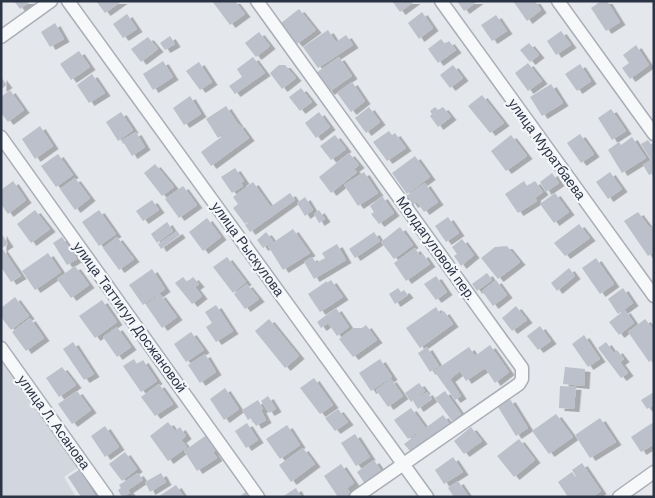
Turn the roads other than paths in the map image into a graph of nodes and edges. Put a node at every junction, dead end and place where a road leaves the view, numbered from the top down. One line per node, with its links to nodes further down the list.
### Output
1 (51, 1): 6 (street)
2 (68, 1): 11 (street, улица Рыскулова)
3 (257, 1): 11 (street, Молдагуловой пер.)
4 (441, 1): 9 (street, улица Муратбаева)
5 (558, 1): 7 (street)
6 (1, 37)
7 (654, 134)
8 (1, 137): 14 (street, улица Таттигул Досжановой)
9 (654, 296)
10 (1, 348): 13 (street, улица Л. Асанова)
11 (403, 463): 15 (street); 16 (street, улица Рыскулова)
12 (654, 472): 17 (street)
13 (108, 497)
14 (258, 497)
15 (356, 497)
16 (427, 497)
17 (619, 497)

